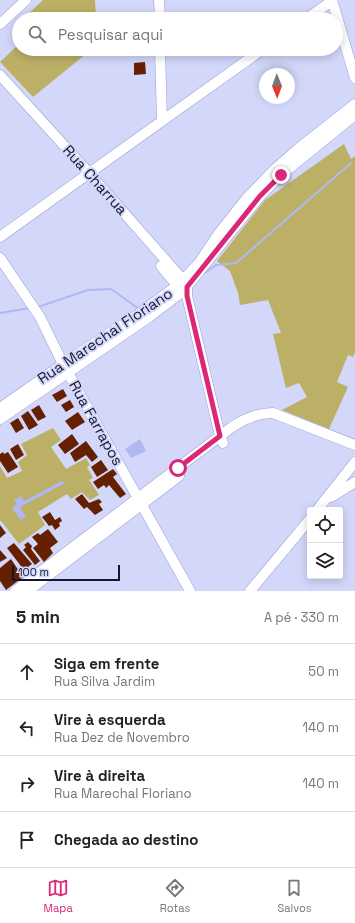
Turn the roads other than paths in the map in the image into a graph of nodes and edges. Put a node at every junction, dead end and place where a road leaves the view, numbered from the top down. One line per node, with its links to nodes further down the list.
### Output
1 (26, 0): 4 (street)
2 (159, 0): 5 (street)
3 (332, 0): 6 (street); 7 (street)
4 (13, 12)
5 (160, 12)
6 (316, 12)
7 (336, 12)
8 (12, 13): 9 (street)
9 (0, 24)
10 (343, 37): 13 (street)
11 (160, 56): 17 (street)
12 (253, 56): 17 (street)
13 (355, 78)
14 (1, 81): 19 (street, Rua Charrua)
15 (355, 104): 18 (street, Rua Marechal Floriano)
16 (355, 115): 18 (street, Rua Marechal Floriano)
17 (162, 121): 19 (street)
18 (278, 172): 22 (street, Rua Marechal Floriano)
19 (86, 175): 20 (street); 22 (street, Rua Charrua)
20 (0, 237)
21 (0, 258): 23 (street, Rua Farrapos)
22 (183, 288): 23 (street, Rua Marechal Floriano); 27 (street)
23 (65, 368): 24 (street, Rua Marechal Floriano); 32 (street, Rua Farrapos)
24 (24, 397): 25 (street, Rua Marechal Floriano); 26 (street, Rua Marechal Floriano)
25 (0, 408)
26 (0, 419)
27 (221, 440): 28 (street); 32 (street)
28 (355, 446)
29 (355, 462): 31 (street)
30 (355, 482): 31 (street)
31 (326, 500): 33 (street)
32 (140, 502): 35 (street); 38 (street, Rua Farrapos)
33 (320, 507)
34 (307, 523): 39 (street)
35 (46, 573): 36 (street); 37 (street)
36 (15, 591)
37 (28, 591)
38 (190, 591)
39 (250, 591)

